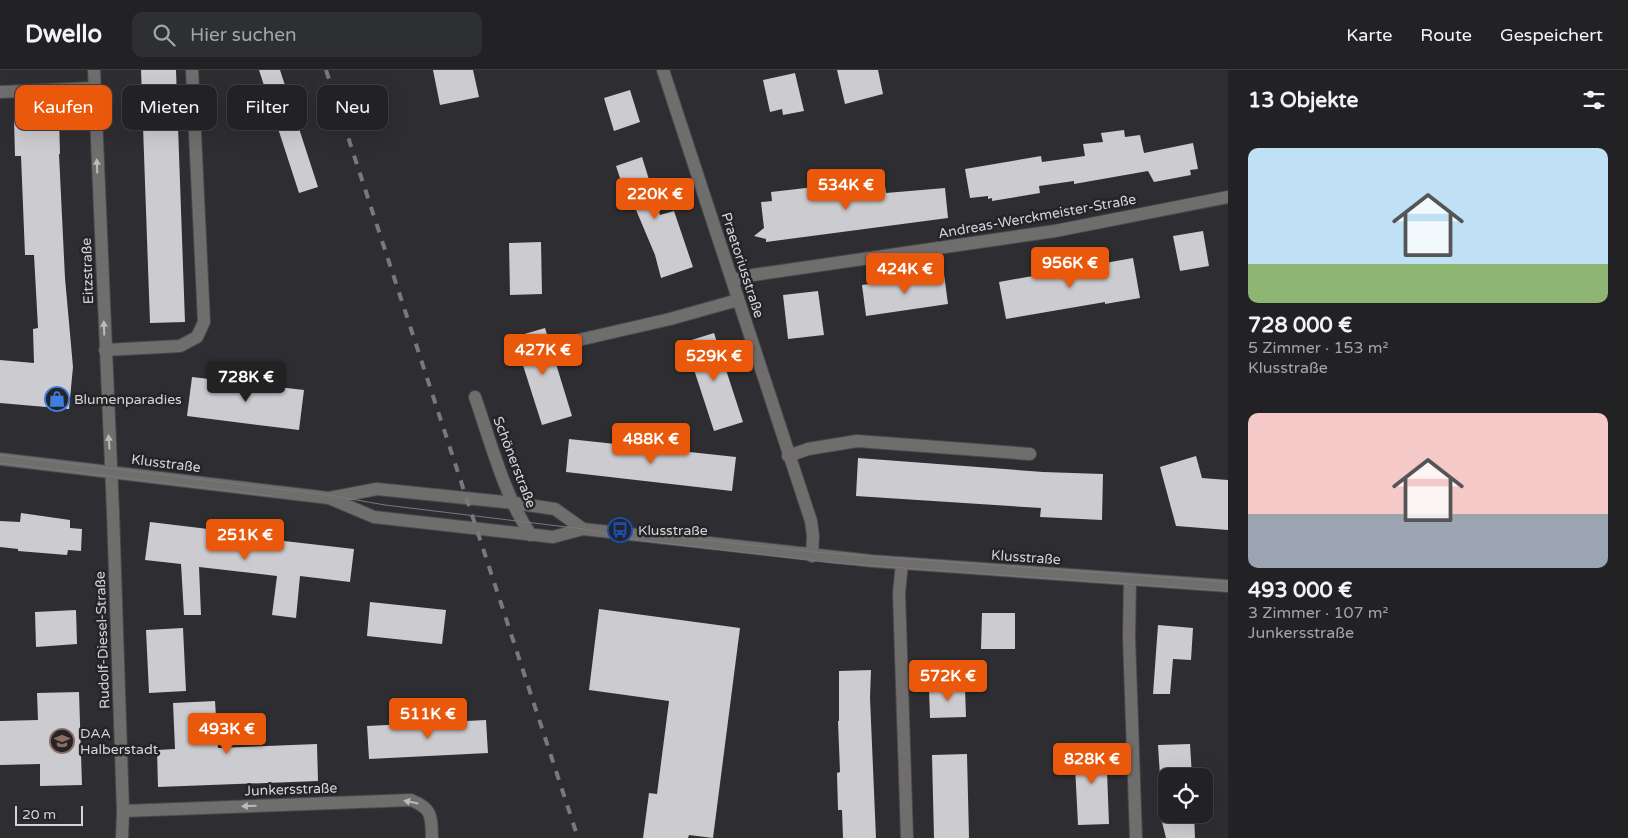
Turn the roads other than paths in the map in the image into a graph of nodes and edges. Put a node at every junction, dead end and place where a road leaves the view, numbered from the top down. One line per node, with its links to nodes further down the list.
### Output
1 (94, 70): 4 (street, Eitzstraße)
2 (192, 70): 12 (street)
3 (663, 70): 9 (street, Praetoriusstraße)
4 (94, 85)
5 (15, 91): 6 (street)
6 (0, 92)
7 (96, 130): 12 (street, Eitzstraße, one-way to 7)
8 (1228, 196): 9 (street, Andreas-Werckmeister-Straße)
9 (732, 280): 10 (street, Praetoriusstraße)
10 (738, 300): 11 (street); 15 (street, Praetoriusstraße)
11 (570, 342)
12 (105, 350): 17 (street, Eitzstraße, one-way to 12)
13 (475, 397): 19 (street, Schönerstraße)
14 (1030, 454): 15 (street)
15 (788, 456): 22 (street, Praetoriusstraße)
16 (0, 459): 17 (street, Klusstraße)
17 (111, 472): 18 (street, Klusstraße); 26 (street, Rudolf-Diesel-Straße)
18 (329, 498): 19 (street, Klusstraße); 21 (street, Klusstraße)
19 (514, 503): 20 (street, Klusstraße); 21 (street, Schönerstraße)
20 (583, 529): 21 (street, Klusstraße); 22 (street, Klusstraße)
21 (531, 535)
22 (812, 556): 23 (street, Klusstraße)
23 (902, 564): 24 (street, Klusstraße); 29 (street)
24 (1130, 579): 25 (street, Klusstraße); 30 (street)
25 (1228, 586)
26 (123, 811): 27 (street, Rudolf-Diesel-Straße); 28 (street, Junkersstraße, one-way to 26)
27 (122, 838)
28 (432, 838)
29 (907, 838)
30 (1136, 838)

